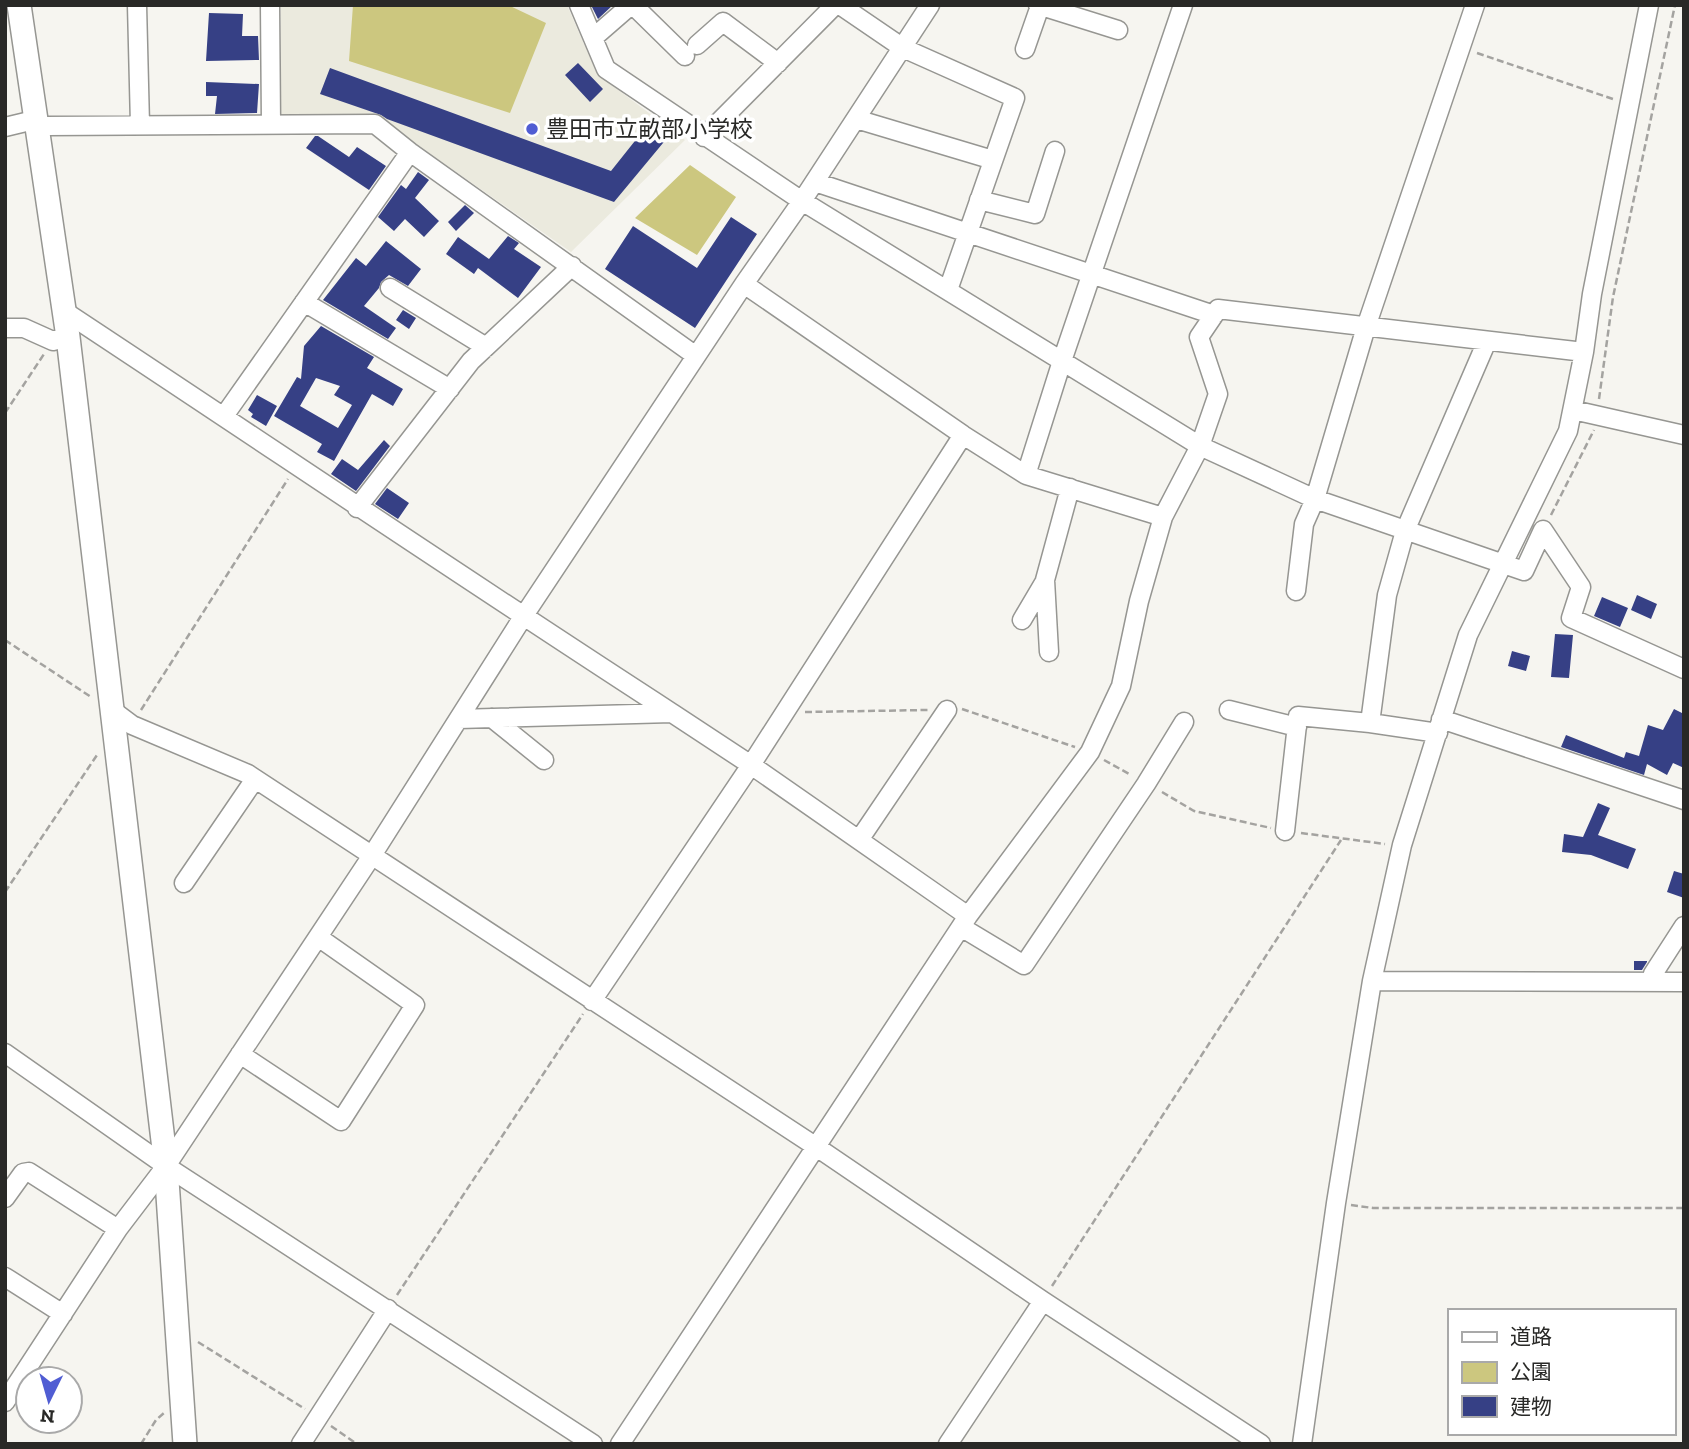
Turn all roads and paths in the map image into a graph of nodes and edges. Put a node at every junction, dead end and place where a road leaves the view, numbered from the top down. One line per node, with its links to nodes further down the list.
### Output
1 (136, 5): 23 (street)
2 (270, 5): 22 (street)
3 (579, 5): 14 (street)
4 (632, 5): 14 (street); 18 (street)
5 (837, 5): 16 (street); 18 (street)
6 (930, 5): 16 (street)
7 (1183, 5): 34 (street)
8 (1475, 5): 15 (street)
9 (1649, 5): 19 (street)
10 (1675, 5): 53 (path)
11 (1045, 6): 13 (street); 17 (street)
12 (15, 16): 21 (street)
13 (1118, 30)
14 (593, 38): 25 (street)
15 (1461, 47): 19 (path); 41 (street)
16 (902, 48): 20 (street); 28 (street)
17 (1025, 49)
18 (778, 63): 25 (street)
19 (1630, 104): 46 (street)
20 (856, 119): 28 (street); 29 (street)
21 (36, 123): 23 (street); 24 (street); 39 (street)
22 (271, 124): 23 (street); 27 (street)
23 (140, 125)
24 (5, 127)
25 (705, 137): 31 (street)
26 (1055, 151): 30 (street)
27 (410, 152): 33 (street); 38 (street)
28 (993, 160): 30 (street)
29 (815, 182): 31 (street); 32 (street)
30 (979, 200): 32 (street)
31 (802, 201): 35 (street); 37 (street)
32 (967, 234): 34 (street); 37 (street)
33 (572, 266): 45 (street); 47 (street)
34 (1092, 273): 40 (street); 48 (street)
35 (744, 284): 47 (street); 54 (street)
36 (390, 288): 45 (street)
37 (948, 290): 48 (street)
38 (304, 302): 49 (street); 52 (street)
39 (64, 312): 43 (street); 52 (street)
40 (1213, 315): 41 (street); 56 (street)
41 (1366, 327): 44 (street); 60 (street)
42 (5, 328): 43 (street)
43 (60, 339): 51 (path); 73 (street)
44 (1487, 341): 46 (street); 64 (street)
45 (486, 347): 49 (street)
46 (1584, 352): 50 (street)
47 (696, 356): 68 (street)
48 (1062, 361): 56 (street); 58 (street)
49 (450, 389): 61 (street)
50 (1573, 411): 53 (street); 65 (street)
51 (5, 413)
52 (224, 416): 57 (street)
53 (1597, 416): 55 (street); 63 (path)
54 (963, 435): 58 (street); 87 (street)
55 (1684, 435)
56 (1200, 446): 60 (street); 62 (street)
57 (296, 467): 61 (street); 81 (path)
58 (1026, 475): 59 (street)
59 (1070, 488): 62 (street); 66 (street)
60 (1315, 499): 64 (street); 67 (street)
61 (358, 508): 68 (street)
62 (1163, 517): 85 (street)
63 (1543, 530): 65 (street); 72 (street)
64 (1405, 531): 65 (street); 80 (street)
65 (1502, 565): 82 (street)
66 (1045, 580): 69 (street); 71 (street)
67 (1296, 591)
68 (523, 617): 76 (street); 78 (street)
69 (1021, 620)
70 (5, 640): 73 (path)
71 (1049, 652)
72 (1684, 669)
73 (111, 710): 81 (street); 84 (street)
74 (947, 710): 93 (street)
75 (1229, 710): 83 (street)
76 (672, 713): 77 (street); 87 (street)
77 (492, 718): 78 (street); 86 (street)
78 (459, 719): 95 (street)
79 (1184, 722): 89 (street)
80 (1370, 723): 82 (street); 83 (street)
81 (132, 724): 88 (street)
82 (1439, 726): 90 (street); 94 (street)
83 (1297, 727): 91 (street)
84 (116, 742): 97 (path); 108 (street)
85 (1090, 752): 89 (path); 98 (street)
86 (544, 760)
87 (751, 765): 93 (street); 104 (street)
88 (254, 779): 95 (street); 96 (street)
89 (1146, 784): 91 (path); 98 (street)
90 (1684, 800)
91 (1285, 831): 92 (path)
92 (1341, 839): 94 (path); 114 (path)
93 (859, 840): 98 (street)
94 (1402, 845): 101 (street)
95 (371, 857): 100 (street); 104 (street)
96 (184, 883)
97 (5, 892)
98 (965, 922): 107 (street)
99 (1684, 926): 102 (street)
100 (318, 937): 106 (street); 106 (street)
101 (1373, 981): 102 (street); 110 (street)
102 (1652, 982): 103 (street)
103 (1684, 982)
104 (592, 1000): 107 (street); 115 (path)
105 (5, 1054): 108 (street)
106 (240, 1054): 108 (street)
107 (815, 1146): 114 (street); 126 (street)
108 (166, 1166): 112 (street); 115 (street); 117 (street)
109 (5, 1198): 112 (street)
110 (1336, 1203): 111 (path); 129 (street)
111 (1684, 1208)
112 (118, 1229): 116 (street)
113 (5, 1277): 116 (street)
114 (1043, 1301): 127 (street); 128 (street)
115 (388, 1309): 120 (street); 125 (street)
116 (63, 1314): 118 (street)
117 (177, 1337): 119 (street); 120 (path)
118 (5, 1402)
119 (181, 1405): 121 (path); 122 (street)
120 (318, 1418): 123 (street); 124 (path)
121 (141, 1444)
122 (185, 1444)
123 (301, 1444)
124 (357, 1444)
125 (593, 1444)
126 (620, 1444)
127 (948, 1444)
128 (1261, 1444)
129 (1303, 1444)

